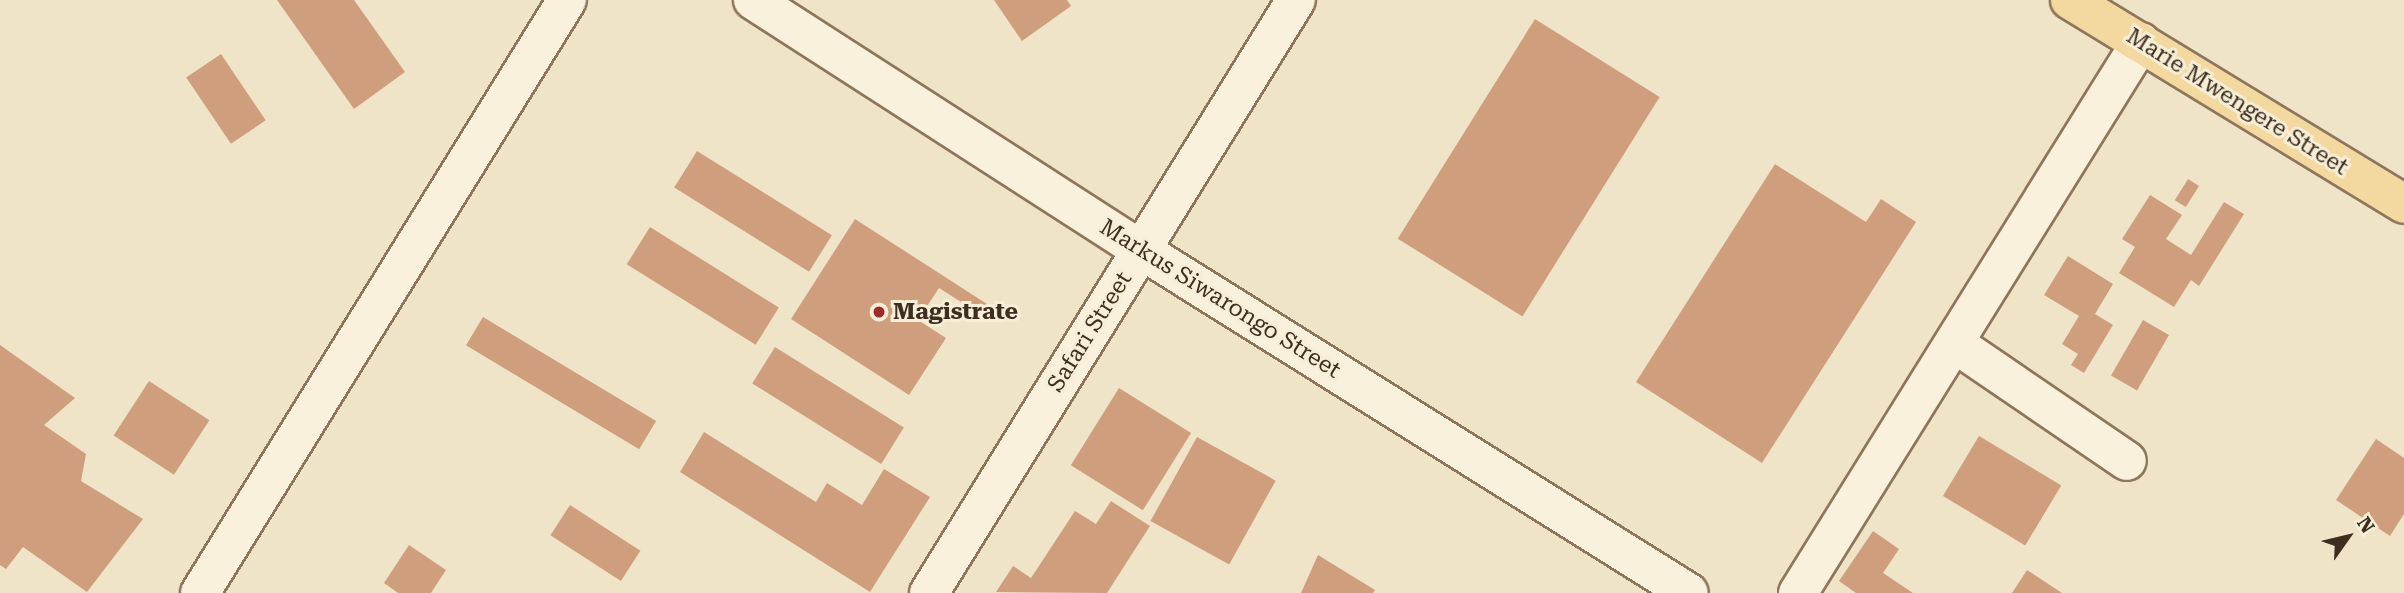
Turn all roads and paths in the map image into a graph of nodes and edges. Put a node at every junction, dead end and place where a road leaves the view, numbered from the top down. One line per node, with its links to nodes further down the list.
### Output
1 (567, 0): 10 (street)
2 (753, 0): 7 (street, Markus Siwarongo Street)
3 (1296, 0): 7 (street, Safari Street)
4 (2070, 0): 5 (main road, Marie Mwengere Street)
5 (2141, 42): 6 (main road, Marie Mwengere Street); 8 (street)
6 (2404, 204)
7 (1141, 250): 11 (street, Safari Street); 12 (street, Markus Siwarongo Street)
8 (1954, 343): 9 (street); 13 (street)
9 (2127, 461)
10 (200, 593)
11 (929, 593)
12 (1689, 593)
13 (1798, 593)

